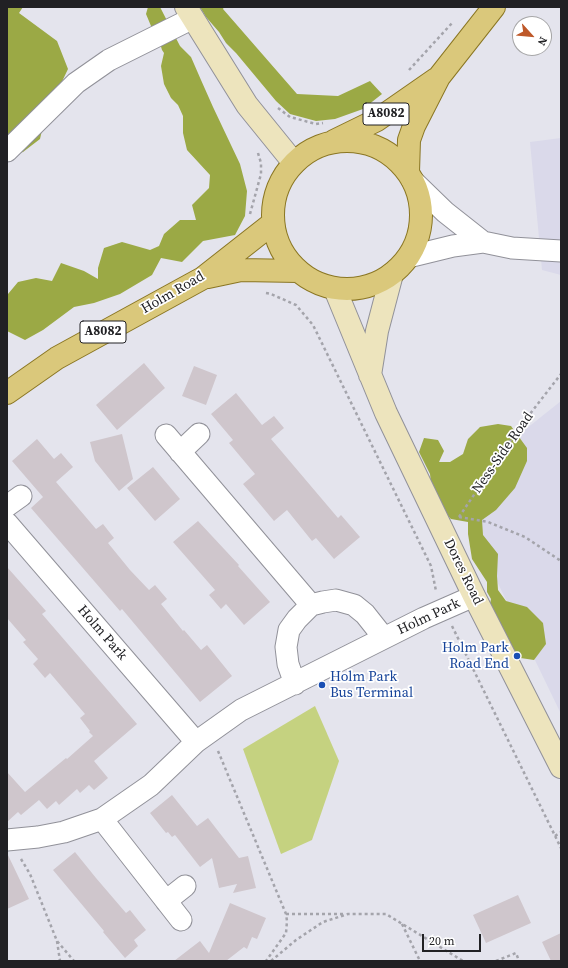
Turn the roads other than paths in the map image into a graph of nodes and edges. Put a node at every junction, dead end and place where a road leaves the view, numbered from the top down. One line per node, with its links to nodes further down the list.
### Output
1 (494, 7): 3 (main road, A8082)
2 (190, 12): 5 (street); 6 (main road)
3 (439, 77): 4 (main road, A8082); 7 (main road, A8082)
4 (329, 133): 6 (main road, A8082); 7 (main road, A8082)
5 (7, 151)
6 (294, 163): 8 (main road, A8082)
7 (410, 176): 9 (street); 11 (main road, A8082)
8 (273, 223): 12 (main road, A8082); 14 (main road, Holm Road / A8082)
9 (483, 242): 10 (street); 11 (street)
10 (561, 251)
11 (408, 257): 13 (main road, A8082)
12 (298, 272): 14 (main road); 15 (main road, A8082)
13 (392, 274): 15 (main road, A8082); 16 (main road)
14 (203, 278): 17 (main road, Holm Road / A8082)
15 (335, 289): 16 (main road, Dores Road)
16 (370, 374): 22 (main road, Dores Road)
17 (7, 393)
18 (200, 434): 20 (street)
19 (166, 435): 20 (street)
20 (180, 452): 23 (street)
21 (7, 523): 26 (street, Holm Park)
22 (474, 596): 24 (street, Holm Park); 27 (main road, Dores Road)
23 (311, 605): 24 (street, Holm Park); 25 (street)
24 (384, 638): 25 (street, Holm Park)
25 (295, 684): 26 (street, Holm Park)
26 (196, 742): 28 (street, Holm Park)
27 (561, 767)
28 (102, 819): 29 (street, Holm Park); 31 (street)
29 (8, 840)
30 (185, 886): 31 (street)
31 (166, 901): 32 (street)
32 (181, 920)

